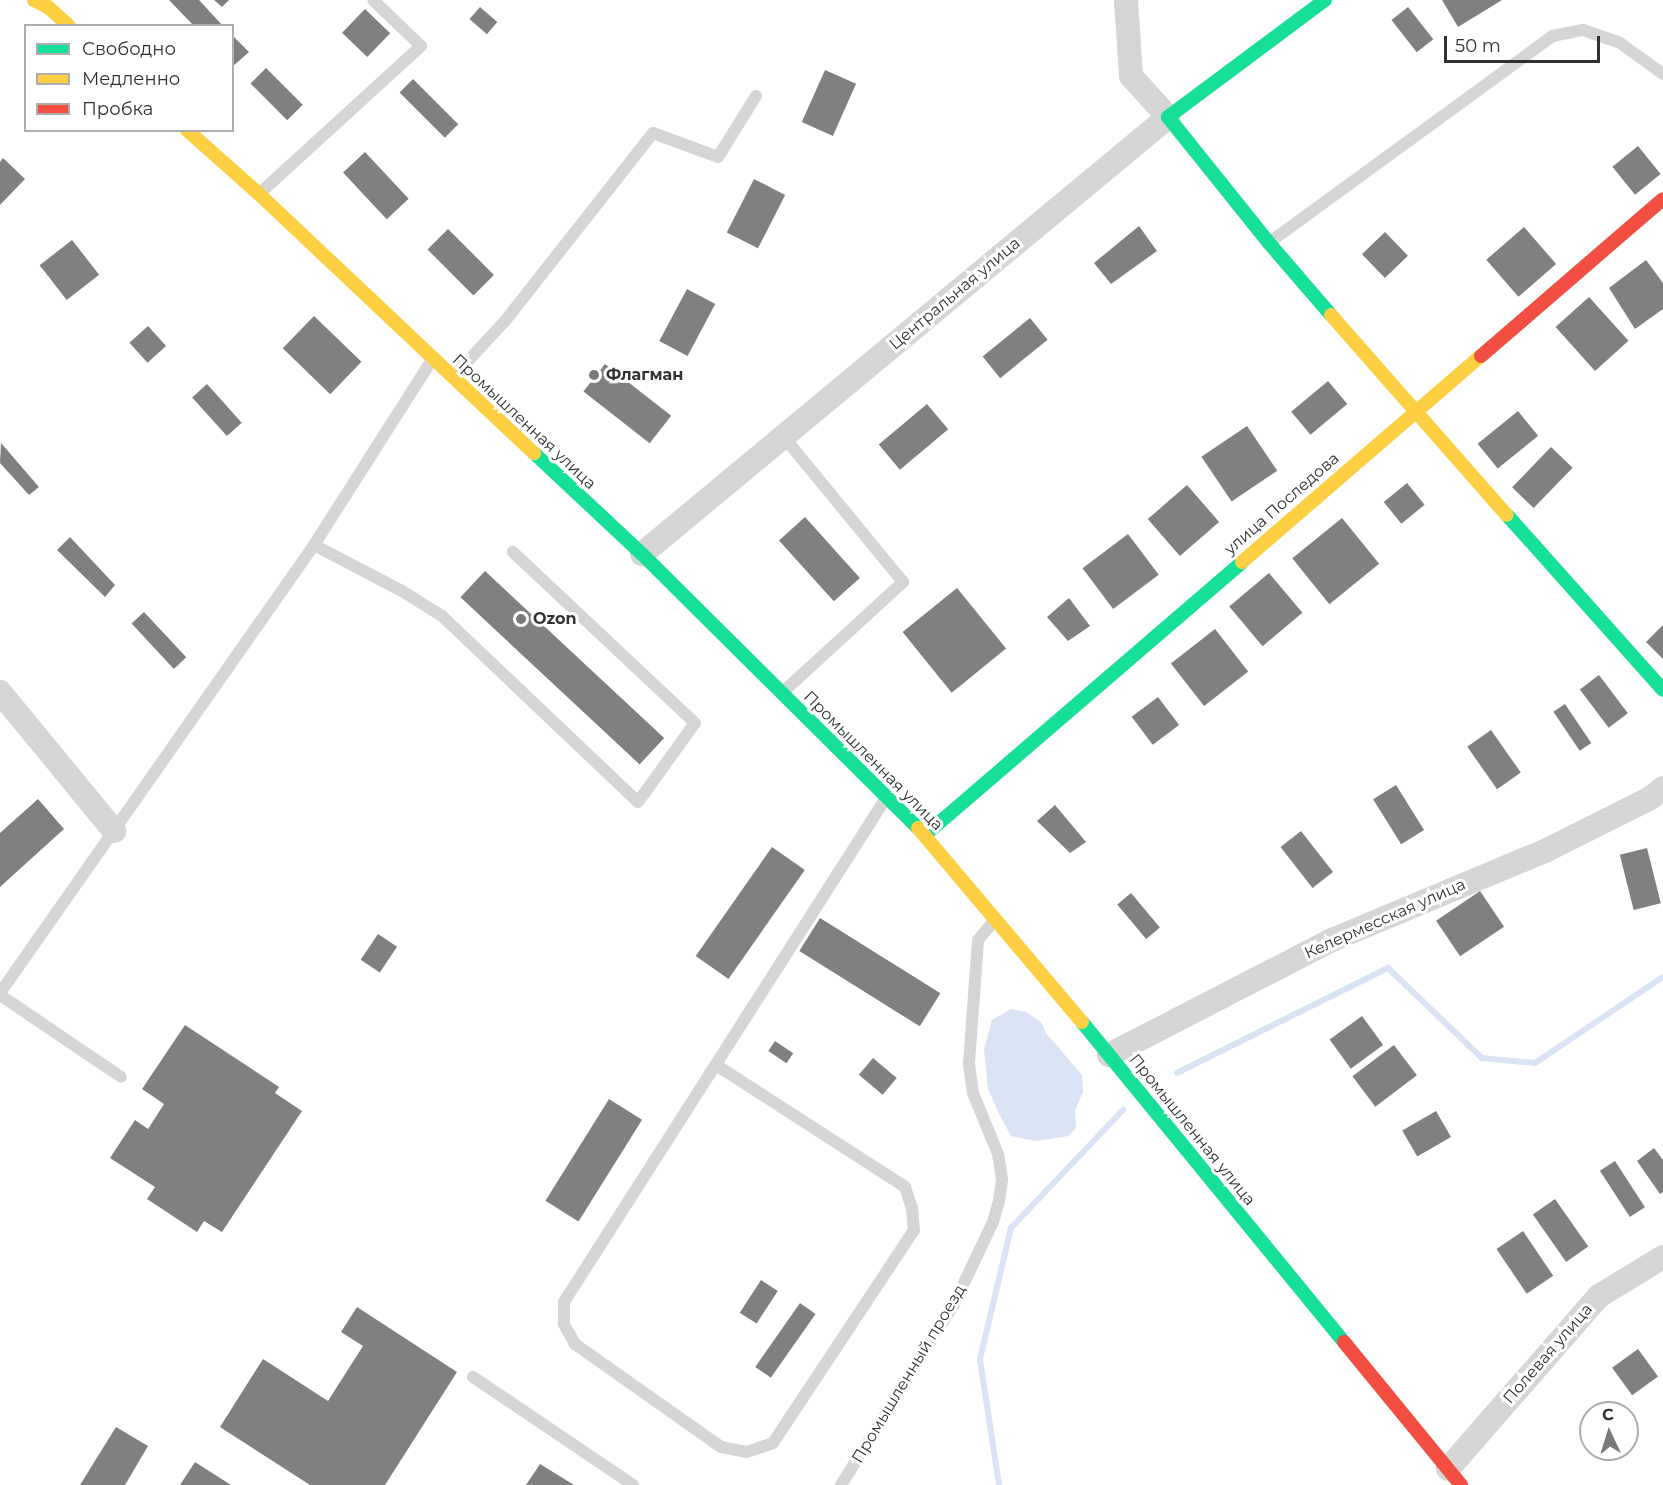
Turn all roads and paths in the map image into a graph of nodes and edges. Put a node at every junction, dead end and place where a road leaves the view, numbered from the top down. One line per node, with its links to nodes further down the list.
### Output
1 (34, 0): 5 (street)
2 (374, 0): 10 (lane)
3 (1126, 0): 8 (street)
4 (1325, 0): 8 (street)
5 (67, 24)
6 (1663, 74): 12 (lane)
7 (756, 96): 14 (lane)
8 (1168, 117): 12 (street); 16 (street, Центральная улица)
9 (189, 132): 10 (street, Промышленная улица)
10 (258, 194): 13 (street, Промышленная улица)
11 (1663, 199): 15 (street, улица Последова)
12 (1269, 243): 15 (street)
13 (432, 360): 14 (street, Промышленная улица); 17 (lane)
14 (452, 378): 19 (street, Промышленная улица)
15 (1414, 411): 20 (street); 26 (street, улица Последова)
16 (783, 436): 19 (street, Центральная улица); 22 (lane)
17 (314, 545): 18 (lane); 25 (lane)
18 (513, 552)
19 (642, 554): 22 (street, Промышленная улица)
20 (1663, 690)
21 (0, 692): 25 (street)
22 (782, 693): 24 (street, Промышленная улица)
23 (1663, 788): 29 (street, Келермесская улица)
24 (886, 797): 26 (street, Промышленная улица); 30 (lane)
25 (114, 831): 28 (lane)
26 (925, 835): 27 (street, Промышленная улица)
27 (996, 920): 29 (street, Промышленная улица); 36 (lane, Промышленный проезд)
28 (0, 994): 31 (lane)
29 (1109, 1055): 34 (street, Промышленная улица)
30 (716, 1065): 30 (lane)
31 (121, 1077)
32 (1663, 1257): 34 (street, Полевая улица)
33 (473, 1377): 35 (lane)
34 (1455, 1477)
35 (633, 1485)
36 (841, 1485)

